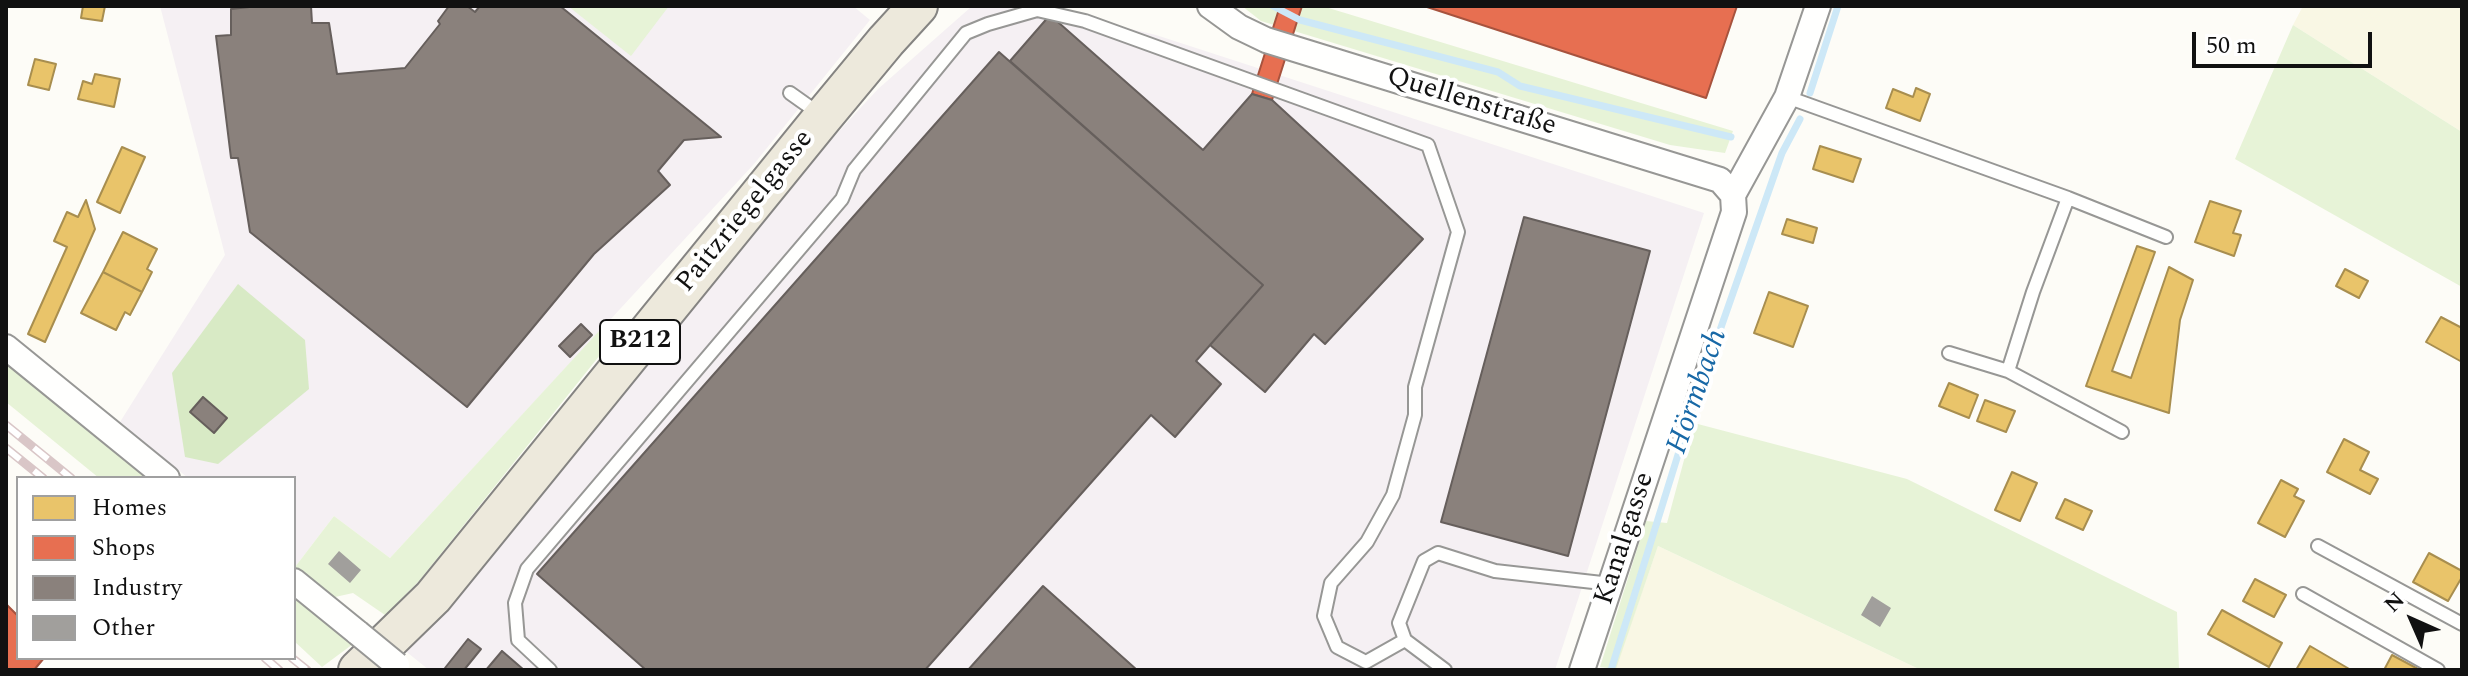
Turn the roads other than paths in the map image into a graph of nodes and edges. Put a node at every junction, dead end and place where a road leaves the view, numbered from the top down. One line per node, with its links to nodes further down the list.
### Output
1 (1210, 6): 7 (street, Quellenstraße)
2 (1818, 6): 5 (street, Kanalgasse)
3 (918, 7): 6 (main road, Paitzriegelgasse / B212)
4 (790, 93): 6 (lane)
5 (1787, 97): 7 (street, Kanalgasse); 8 (lane)
6 (823, 117): 23 (main road, Paitzriegelgasse / B212)
7 (1733, 195): 17 (street, Kanalgasse)
8 (2068, 198): 9 (lane); 12 (lane)
9 (2166, 237)
10 (6, 347): 14 (street)
11 (1949, 353): 12 (lane)
12 (2008, 371): 13 (lane)
13 (2122, 432)
14 (165, 476)
15 (2318, 546): 19 (lane)
16 (296, 583): 22 (street, bridge)
17 (1611, 584): 20 (lane); 26 (street, Kanalgasse)
18 (2303, 594): 27 (lane)
19 (2462, 624)
20 (1405, 640): 21 (lane); 25 (lane)
21 (1367, 666): 24 (lane)
22 (400, 668)
23 (358, 670)
24 (550, 670)
25 (1445, 670)
26 (1582, 670)
27 (2438, 670)

